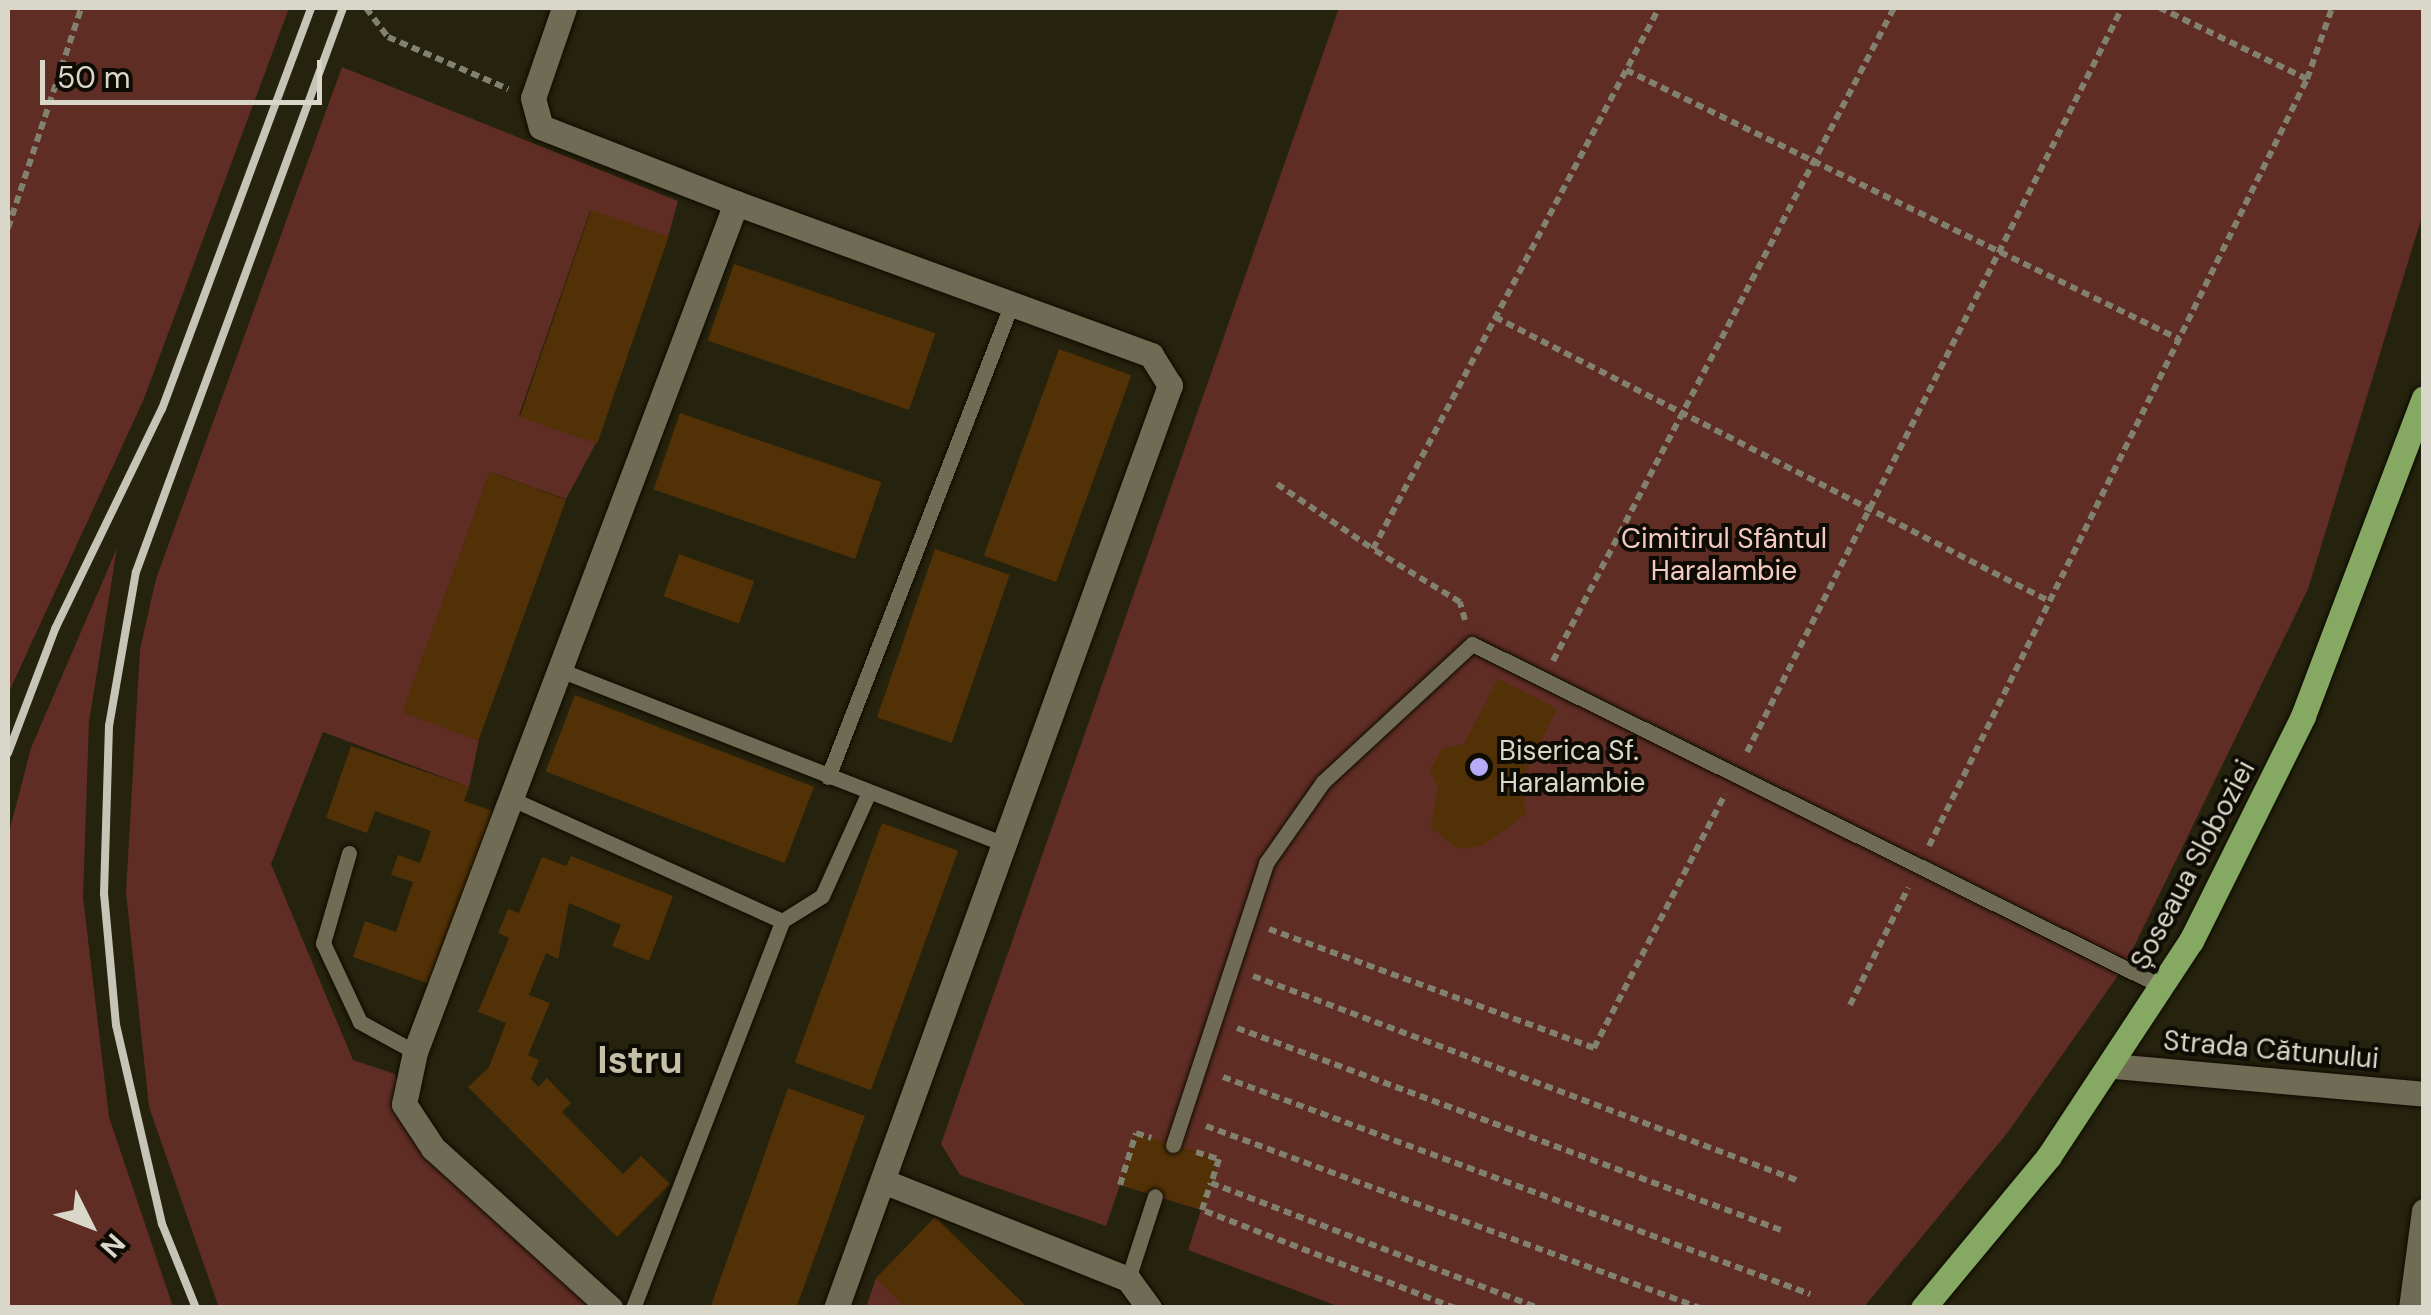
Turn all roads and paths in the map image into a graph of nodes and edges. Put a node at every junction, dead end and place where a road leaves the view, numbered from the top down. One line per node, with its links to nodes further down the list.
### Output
1 (81, 8): 14 (path)
2 (366, 8): 11 (path)
3 (564, 8): 11 (street)
4 (1659, 8): 9 (path)
5 (1894, 8): 12 (path)
6 (2122, 8): 15 (path)
7 (2160, 8): 10 (path)
8 (2332, 8): 10 (path)
9 (1626, 70): 12 (path); 17 (path)
10 (2307, 80): 18 (path)
11 (533, 98): 13 (street)
12 (1814, 161): 15 (path); 20 (path)
13 (736, 203): 16 (street); 26 (street)
14 (8, 228)
15 (1999, 251): 18 (path); 22 (path)
16 (1010, 308): 29 (lane); 32 (street)
17 (1495, 318): 20 (path); 23 (path)
18 (2179, 339): 24 (path)
19 (2424, 398): 38 (main road, Șoseaua Sloboziei)
20 (1682, 413): 22 (path); 27 (path)
21 (1276, 484): 23 (path)
22 (1869, 509): 24 (path); 28 (path)
23 (1373, 549): 25 (path)
24 (2049, 601): 34 (path)
25 (1472, 644): 27 (lane); 35 (lane)
26 (560, 670): 29 (lane); 31 (street)
27 (1544, 680): 28 (lane)
28 (1736, 774): 34 (lane); 35 (path)
29 (828, 777): 30 (lane)
30 (868, 792): 32 (lane); 36 (lane)
31 (512, 798): 36 (lane); 41 (street)
32 (1004, 844): 47 (street)
33 (349, 853): 41 (lane)
34 (1920, 864): 38 (lane); 39 (path)
35 (1244, 920): 37 (lane)
36 (782, 921): 55 (lane)
37 (1228, 967): 40 (lane); 48 (path)
38 (2163, 988): 42 (main road, Șoseaua Sloboziei)
39 (1850, 1005)
40 (1212, 1019): 43 (lane); 51 (path)
41 (414, 1052): 54 (street)
42 (2113, 1066): 44 (street, Strada Cătunului); 61 (main road, Șoseaua Sloboziei)
43 (1198, 1068): 45 (lane); 53 (path)
44 (2424, 1094)
45 (1182, 1117): 46 (lane); 60 (path)
46 (1173, 1144)
47 (883, 1181): 52 (street); 56 (street)
48 (1799, 1182)
49 (1156, 1196): 52 (lane)
50 (2424, 1211): 62 (street)
51 (1781, 1230)
52 (1128, 1280): 57 (street)
53 (1810, 1294)
54 (610, 1308)
55 (633, 1308)
56 (836, 1308)
57 (1149, 1308)
58 (1455, 1308): 59 (path)
59 (1539, 1308)
60 (1700, 1308)
61 (1923, 1308)
62 (2411, 1308)

